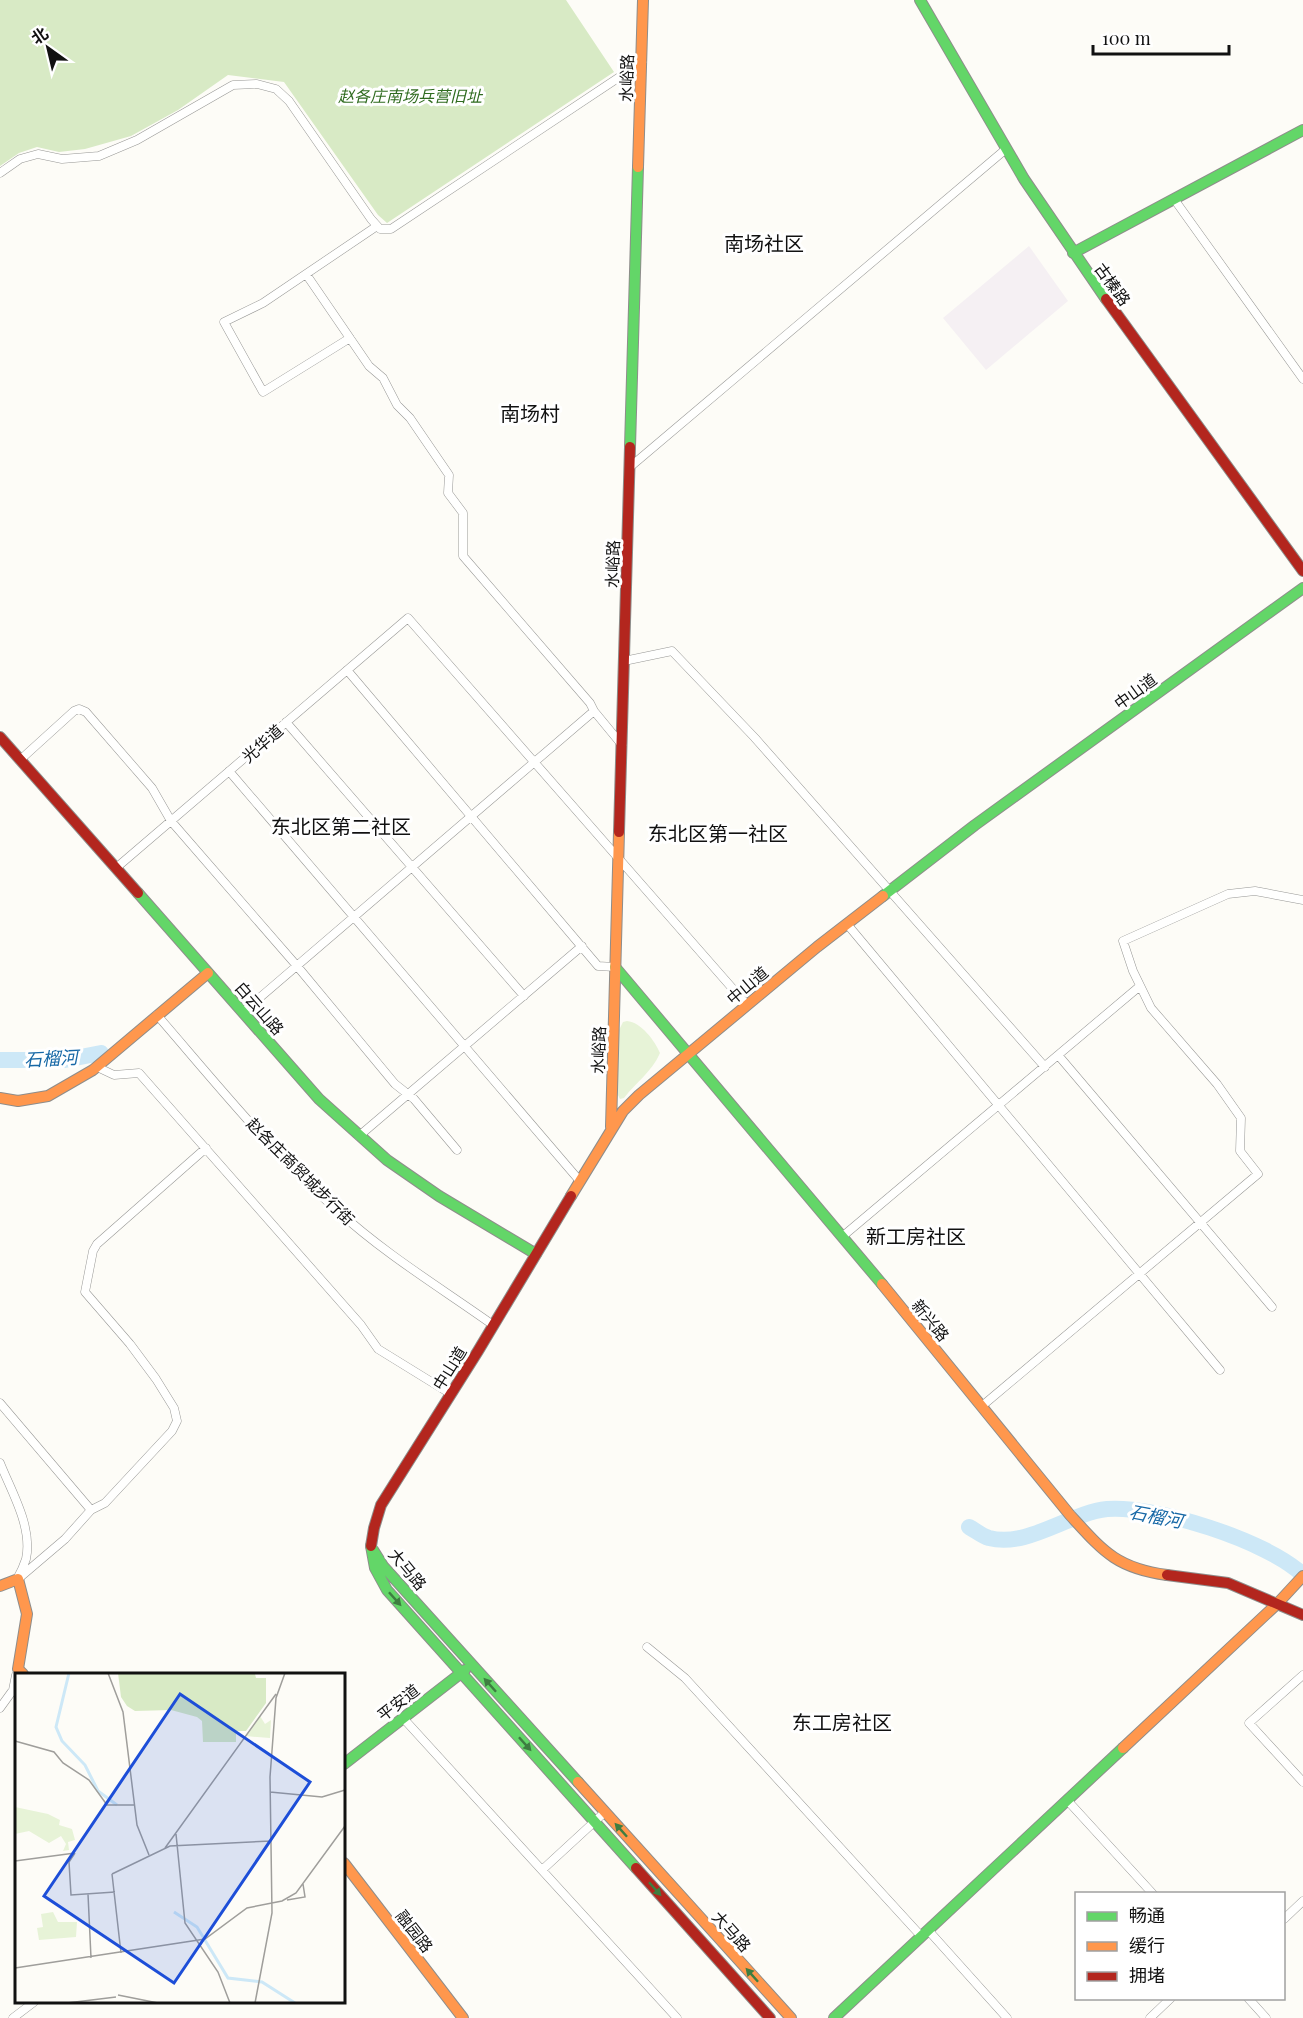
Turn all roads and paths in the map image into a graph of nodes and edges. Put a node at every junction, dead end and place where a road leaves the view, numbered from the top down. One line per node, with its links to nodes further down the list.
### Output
1 (643, 0): 3 (street, 水峪路)
2 (920, 0): 5 (street, 古榛路)
3 (642, 62): 8 (street); 13 (street, 水峪路)
4 (1303, 130): 7 (street)
5 (1006, 148): 9 (street, 古榛路); 13 (street)
6 (0, 173): 8 (street)
7 (1174, 199): 9 (street); 12 (street)
8 (377, 226): 10 (street)
9 (1073, 253): 14 (street, 古榛路)
10 (306, 274): 11 (street); 11 (street)
11 (350, 338): 18 (street)
12 (1303, 380)
13 (630, 467): 16 (street, 水峪路)
14 (1303, 571)
15 (1303, 588): 30 (street, 中山道)
16 (624, 661): 21 (street, 水峪路); 30 (street)
17 (347, 670): 19 (street, 光华道); 23 (street, 光华道); 25 (street)
18 (594, 711): 21 (street); 23 (street)
19 (286, 722): 24 (street, 光华道); 28 (street)
20 (0, 737): 22 (street, 白云山路)
21 (622, 744): 27 (street, 水峪路)
22 (20, 760): 26 (street); 29 (street, 白云山路)
23 (534, 762): 25 (street); 27 (street)
24 (229, 771): 26 (street, 光华道); 32 (street)
25 (471, 817): 28 (street); 34 (street)
26 (171, 821): 29 (street, 光华道); 35 (street)
27 (618, 858): 36 (street, 水峪路); 40 (street)
28 (412, 867): 32 (street); 39 (street)
29 (116, 868): 37 (street, 白云山路)
30 (891, 890): 33 (street, 中山道); 47 (street)
31 (1303, 900): 38 (street)
32 (354, 917): 35 (street); 43 (street)
33 (847, 924): 40 (street, 中山道); 50 (street)
34 (582, 946): 36 (street); 39 (street)
35 (297, 966): 41 (street); 48 (street)
36 (615, 967): 44 (street, 新兴路); 51 (street, 水峪路)
37 (208, 973): 41 (street, 白云山路); 42 (street)
38 (1140, 986): 45 (street); 56 (street)
39 (524, 996): 43 (street)
40 (747, 1005): 44 (street, 中山道)
41 (243, 1012): 52 (street, 白云山路)
42 (158, 1016): 46 (street); 61 (street, 赵各庄商贸城步行街)
43 (465, 1046): 48 (street); 55 (street)
44 (690, 1053): 51 (street, 中山道); 57 (street, 新兴路)
45 (1058, 1055): 47 (street); 56 (street)
46 (97, 1067): 49 (street); 53 (street)
47 (1044, 1067): 50 (street)
48 (409, 1094): 52 (street); 54 (street)
49 (0, 1098)
50 (998, 1105): 57 (street); 59 (street)
51 (611, 1129): 55 (street, 中山道)
52 (359, 1136): 58 (street, 白云山路)
53 (206, 1149): 63 (street); 67 (street)
54 (458, 1150)
55 (579, 1180): 58 (street, 中山道)
56 (1200, 1222): 59 (street); 60 (street)
57 (843, 1236): 65 (street, 新兴路)
58 (536, 1254): 61 (street, 中山道)
59 (1139, 1274): 62 (street); 65 (street)
60 (1272, 1307)
61 (493, 1325): 63 (street, 中山道)
62 (1220, 1370)
63 (451, 1394): 68 (street, 中山道)
64 (0, 1402): 67 (street)
65 (982, 1406): 72 (street, 新兴路)
66 (0, 1463): 69 (street)
67 (91, 1510): 69 (street)
68 (371, 1547): 75 (street, 大马路); 77 (street, 大马路, one-way to 77)
69 (18, 1579): 71 (street); 76 (street)
70 (1300, 1579): 72 (street)
71 (0, 1586)
72 (1278, 1603): 73 (street, 新兴路); 84 (street)
73 (1303, 1615)
74 (647, 1647): 92 (street)
75 (473, 1666): 77 (street, 平安道); 85 (street, 大马路, one-way to 75)
76 (18, 1673)
77 (461, 1673): 81 (street, 平安道); 86 (street, 大马路, one-way to 86)
78 (1303, 1675): 83 (street)
79 (15, 1683): 80 (street)
80 (0, 1708)
81 (403, 1718): 82 (street, 平安道); 88 (street)
82 (345, 1763)
83 (1303, 1782)
84 (1067, 1800): 89 (street); 92 (street)
85 (605, 1812): 86 (street); 100 (street, 大马路, one-way to 85)
86 (594, 1822): 88 (street); 99 (street, 大马路, one-way to 99)
87 (345, 1864): 97 (street, 融园路)
88 (542, 1870): 98 (street)
89 (1152, 1892)
90 (1303, 1902): 91 (street)
91 (1285, 1918)
92 (925, 1933): 101 (street); 102 (street)
93 (1169, 2000): 103 (street)
94 (1250, 2000): 104 (street)
95 (32, 2003): 96 (street)
96 (13, 2018)
97 (463, 2018)
98 (677, 2018)
99 (770, 2018)
100 (791, 2018)
101 (834, 2018)
102 (1007, 2018)
103 (1150, 2018)
104 (1266, 2018)

